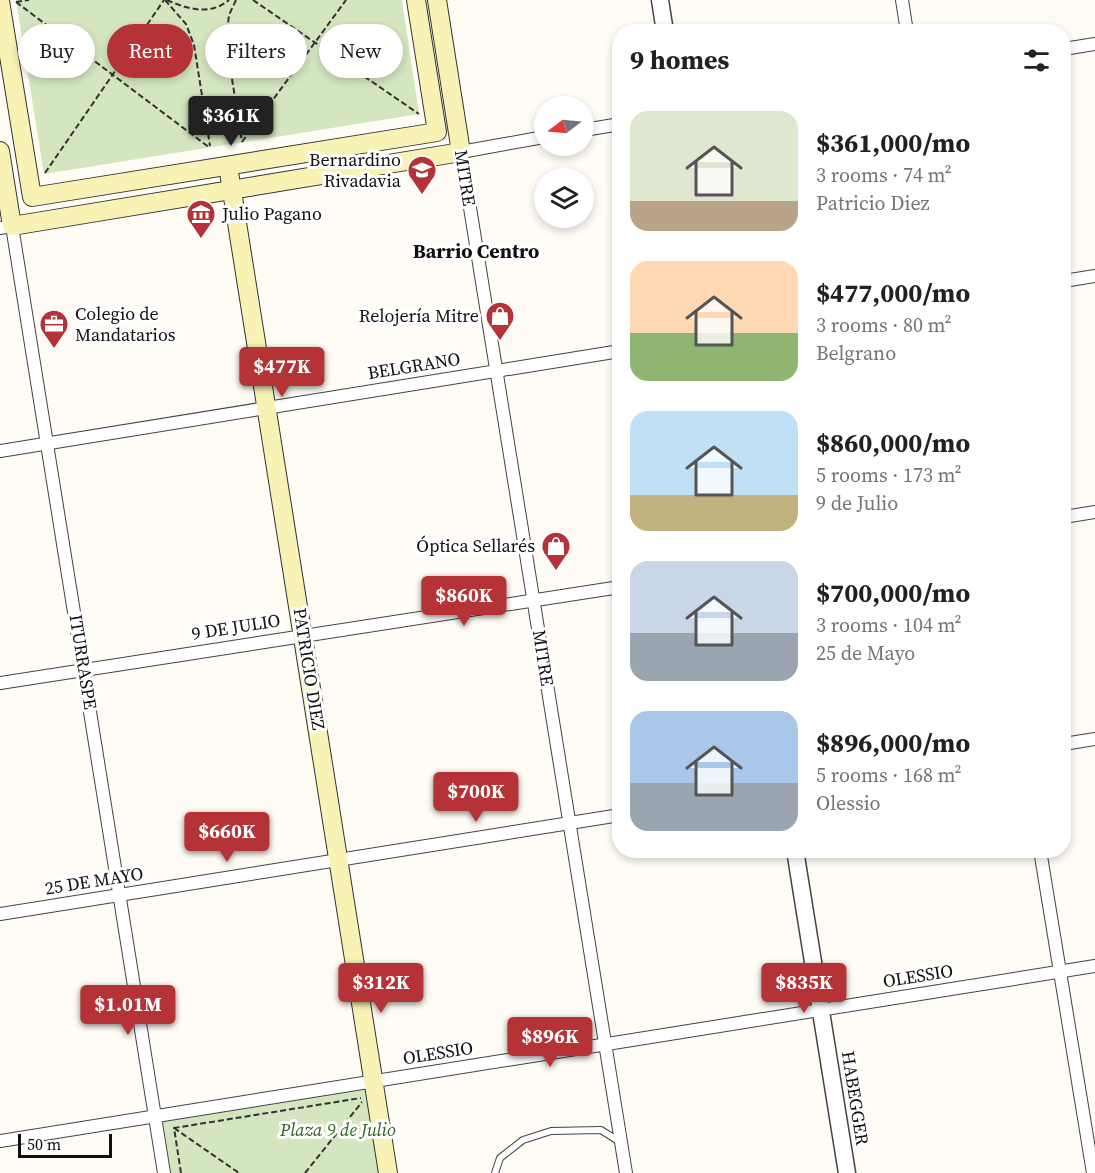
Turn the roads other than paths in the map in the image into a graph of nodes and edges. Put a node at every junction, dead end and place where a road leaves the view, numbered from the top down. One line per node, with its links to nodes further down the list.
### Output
1 (416, 0): 15 (main road, MITRE)
2 (437, 0): 14 (main road, MITRE)
3 (660, 0): 6 (street)
4 (902, 0): 7 (street)
5 (0, 1): 15 (main road)
6 (664, 24)
7 (906, 24)
8 (1095, 44): 9 (street)
9 (1071, 48)
10 (612, 125): 11 (street)
11 (594, 128)
12 (534, 139): 14 (street)
13 (0, 151): 17 (main road, ITURRASPE)
14 (461, 152): 16 (main road); 21 (street, MITRE)
15 (228, 166): 16 (main road, PATRICIO DIEZ)
16 (231, 190): 17 (main road); 22 (main road, PATRICIO DIEZ)
17 (6, 227): 23 (street, ITURRASPE)
18 (1095, 276): 19 (street)
19 (1071, 280)
20 (612, 352): 21 (street, BELGRANO)
21 (496, 371): 22 (street, BELGRANO); 28 (street, MITRE)
22 (266, 408): 23 (street, BELGRANO); 29 (main road, PATRICIO DIEZ)
23 (46, 444): 24 (street, BELGRANO); 30 (street, ITURRASPE)
24 (0, 451)
25 (1095, 512): 26 (street)
26 (1071, 516)
27 (612, 588): 28 (street, 9 DE JULIO)
28 (534, 601): 29 (street, 9 DE JULIO); 35 (street, MITRE)
29 (304, 635): 30 (street, 9 DE JULIO); 38 (main road, PATRICIO DIEZ)
30 (85, 669): 31 (street, 9 DE JULIO); 39 (street, ITURRASPE)
31 (0, 683)
32 (1095, 739): 33 (street)
33 (1071, 743)
34 (612, 816): 35 (street, 25 DE MAYO)
35 (569, 823): 38 (street, 25 DE MAYO); 44 (street, MITRE)
36 (796, 858): 43 (street, HABEGGER)
37 (1041, 858): 42 (street)
38 (338, 860): 39 (street, 25 DE MAYO); 45 (main road, PATRICIO DIEZ)
39 (120, 895): 40 (street, 25 DE MAYO); 46 (street, ITURRASPE)
40 (0, 914)
41 (1095, 966): 42 (street, OLESSIO)
42 (1060, 972): 43 (street, OLESSIO); 54 (street)
43 (821, 1010): 44 (street, OLESSIO); 53 (street, HABEGGER)
44 (606, 1044): 45 (street, OLESSIO); 48 (street, MITRE)
45 (370, 1089): 46 (street, OLESSIO); 50 (main road, PATRICIO DIEZ)
46 (155, 1116): 47 (street, OLESSIO); 49 (street, ITURRASPE)
47 (0, 1141)
48 (621, 1142): 51 (lane); 52 (street, MITRE)
49 (164, 1173)
50 (388, 1173)
51 (495, 1173)
52 (626, 1173)
53 (847, 1173)
54 (1093, 1173)

